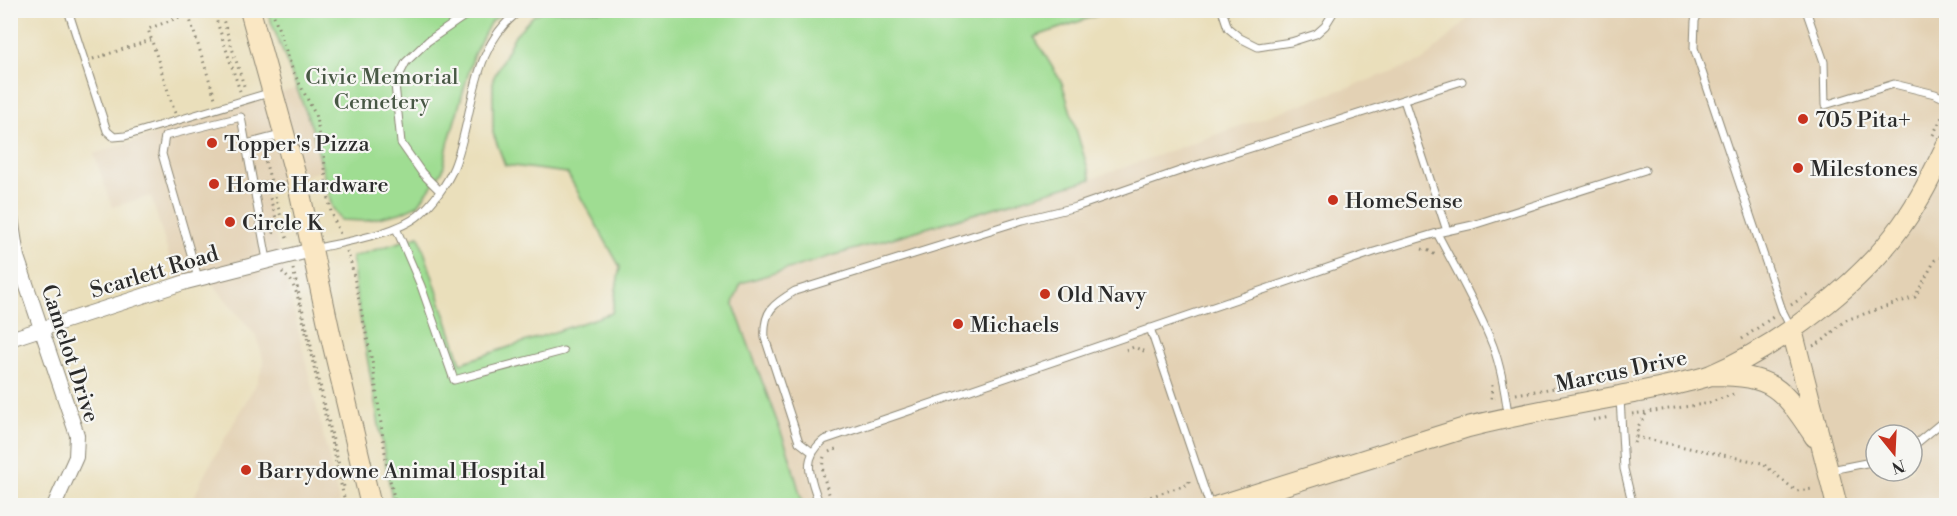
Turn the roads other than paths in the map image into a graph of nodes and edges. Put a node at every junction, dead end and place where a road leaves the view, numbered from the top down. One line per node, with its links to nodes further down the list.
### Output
1 (68, 10): 10 (lane)
2 (250, 10): 10 (street)
3 (481, 10): 17 (lane)
4 (521, 10): 17 (lane)
5 (1222, 10): 6 (lane)
6 (1332, 10)
7 (1699, 10): 27 (lane)
8 (1806, 10): 11 (lane)
9 (1462, 81): 12 (lane)
10 (272, 92): 13 (street)
11 (1947, 99)
12 (1404, 100): 20 (lane); 36 (lane)
13 (284, 134): 14 (lane); 22 (street)
14 (246, 144): 23 (lane); 24 (lane)
15 (1937, 145): 27 (street, Marcus Drive)
16 (1645, 170): 20 (lane)
17 (440, 190): 19 (lane)
18 (10, 210): 26 (street, Camelot Drive)
19 (396, 228): 22 (lane); 29 (lane)
20 (1447, 231): 21 (lane)
21 (1437, 233): 25 (lane); 32 (lane)
22 (312, 250): 23 (street, Scarlett Road); 40 (street)
23 (267, 260): 24 (street, Scarlett Road)
24 (198, 278): 26 (street, Scarlett Road)
25 (1150, 328): 36 (lane); 42 (lane)
26 (41, 329): 28 (street, Scarlett Road); 39 (street, Camelot Drive)
27 (1792, 330): 30 (street, Marcus Drive); 35 (street)
28 (10, 339)
29 (563, 351)
30 (1710, 375): 31 (street, Marcus Drive); 35 (street)
31 (1620, 396): 32 (street, Marcus Drive); 44 (lane)
32 (1508, 417): 43 (street, Marcus Drive)
33 (1947, 418): 34 (lane)
34 (1924, 437)
35 (1823, 450): 38 (street)
36 (812, 452): 41 (lane)
37 (1864, 463): 38 (lane)
38 (1828, 470): 45 (street)
39 (54, 506)
40 (371, 506)
41 (820, 506)
42 (1210, 506)
43 (1218, 506)
44 (1633, 506)
45 (1837, 506)

